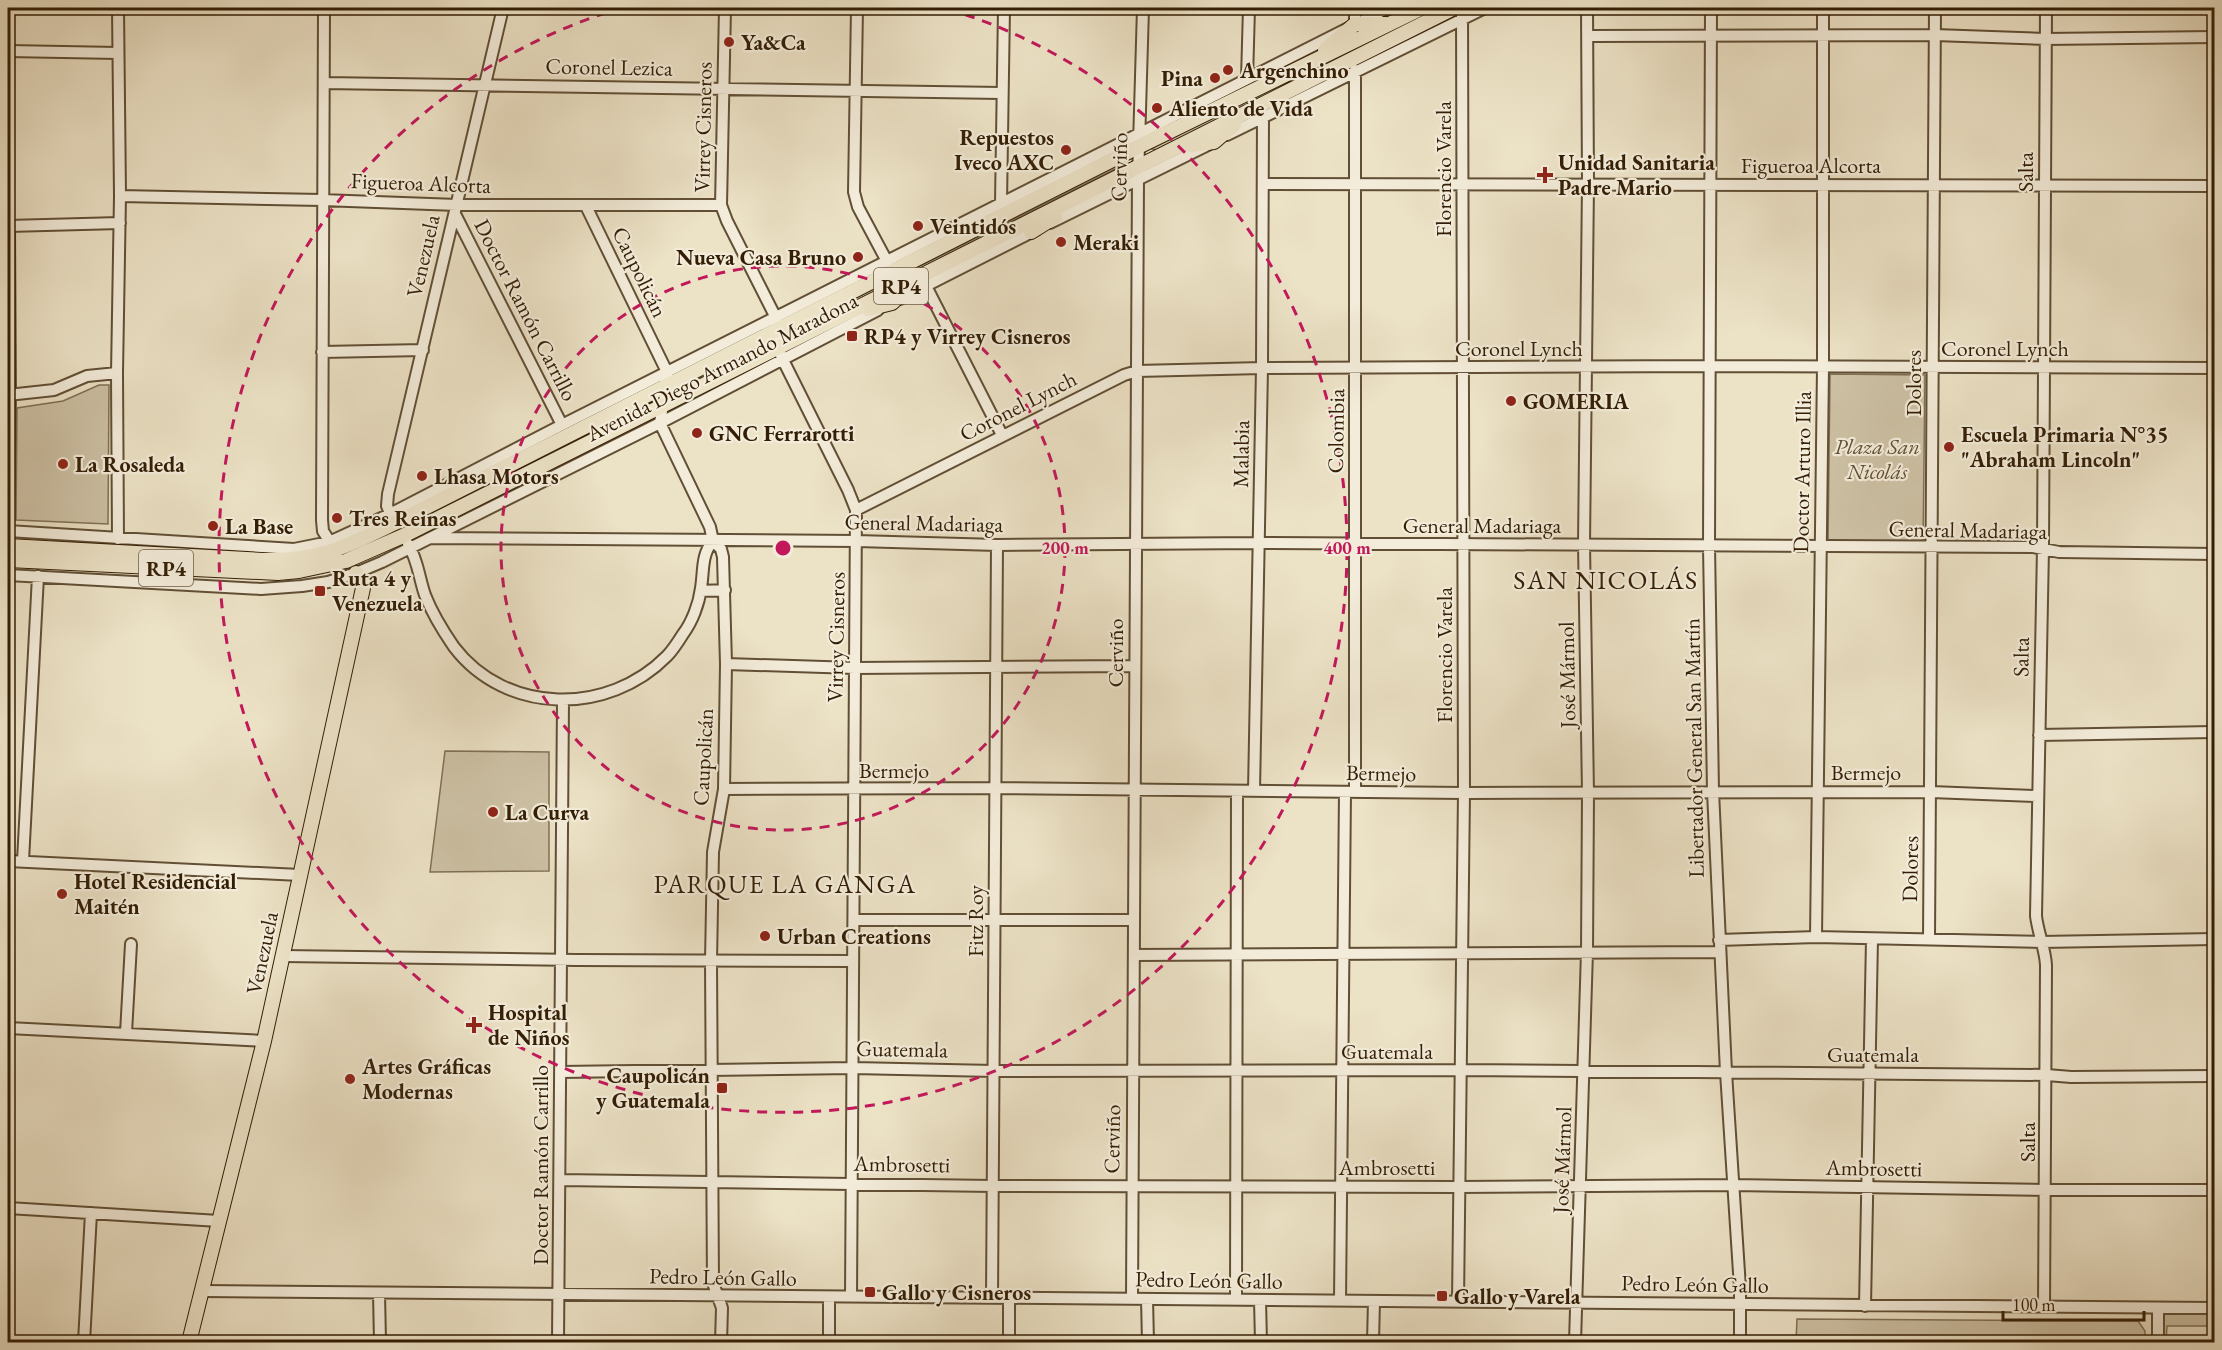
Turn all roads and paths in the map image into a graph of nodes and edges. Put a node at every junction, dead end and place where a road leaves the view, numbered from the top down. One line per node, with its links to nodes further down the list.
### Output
1 (118, 8): 29 (street)
2 (324, 8): 33 (street)
3 (503, 8): 34 (street, Venezuela)
4 (725, 8): 35 (street, Virrey Cisneros)
5 (856, 8): 36 (street)
6 (1004, 8): 37 (street)
7 (1143, 8): 39 (street, Cerviño)
8 (1249, 8): 32 (street)
9 (1355, 8): 20 (street)
10 (1388, 8): 20 (street, Avenida Diego Armando Maradona)
11 (1422, 8): 21 (main road, Avenida Diego Armando Maradona / RP4)
12 (1462, 8): 19 (street, Florencio Varela)
13 (1485, 8): 19 (street, Avenida Diego Armando Maradona)
14 (1587, 8): 25 (street, José Mármol)
15 (1711, 8): 22 (street, Libertador General San Martín)
16 (1823, 8): 23 (street, Doctor Arturo Illia)
17 (1935, 8): 24 (street, Dolores)
18 (2046, 8): 27 (street, Salta)
19 (1458, 14): 31 (street, Avenida Diego Armando Maradona); 38 (main road, Avenida Diego Armando Maradona / RP4); 47 (street, Florencio Varela)
20 (1355, 24): 21 (main road); 30 (main road); 32 (street, Avenida Diego Armando Maradona)
21 (1388, 24): 30 (main road, Avenida Diego Armando Maradona / RP4)
22 (1711, 35): 23 (street); 25 (street); 45 (street, Libertador General San Martín)
23 (1824, 35): 24 (street); 48 (street, Doctor Arturo Illia)
24 (1935, 35): 27 (street); 49 (street, Dolores)
25 (1588, 36): 44 (street, José Mármol)
26 (2214, 38): 27 (street)
27 (2045, 39): 50 (street, Salta)
28 (8, 51): 29 (street)
29 (118, 53): 52 (street)
30 (1311, 62): 39 (main road, Avenida Diego Armando Maradona / RP4)
31 (1355, 70): 38 (street, Avenida Diego Armando Maradona); 46 (street, Colombia)
32 (1247, 79): 39 (street, Avenida Diego Armando Maradona)
33 (324, 83): 34 (street, Coronel Lezica); 53 (street)
34 (486, 85): 35 (street, Coronel Lezica); 57 (street, Venezuela)
35 (723, 88): 36 (street, Coronel Lezica); 55 (street, Virrey Cisneros)
36 (855, 90): 37 (street, Coronel Lezica); 61 (street)
37 (1002, 93): 54 (street)
38 (1258, 113): 40 (main road); 41 (main road, Avenida Diego Armando Maradona / RP4); 43 (street, Malabia)
39 (1140, 140): 42 (street, Cerviño); 54 (street, Avenida Diego Armando Maradona); 61 (main road, Avenida Diego Armando Maradona / RP4)
40 (1214, 142): 41 (main road); 42 (street, Avenida Diego Armando Maradona)
41 (1177, 147): 42 (main road, Avenida Diego Armando Maradona / RP4)
42 (1138, 173): 60 (main road); 62 (main road, Avenida Diego Armando Maradona / RP4); 78 (street, Cerviño)
43 (1264, 184): 46 (street, Figueroa Alcorta); 73 (street, Malabia)
44 (1588, 184): 45 (street, Figueroa Alcorta); 47 (street, Figueroa Alcorta); 70 (street, José Mármol)
45 (1711, 184): 48 (street, Figueroa Alcorta); 69 (street, Libertador General San Martín)
46 (1355, 185): 47 (street, Figueroa Alcorta); 74 (street, Colombia)
47 (1462, 185): 75 (street, Florencio Varela)
48 (1824, 185): 49 (street, Figueroa Alcorta); 71 (street, Doctor Arturo Illia)
49 (1935, 185): 50 (street, Figueroa Alcorta); 72 (street, Dolores)
50 (2045, 186): 51 (street, Figueroa Alcorta); 76 (street, Salta)
51 (2214, 186)
52 (120, 196): 53 (street, Figueroa Alcorta); 58 (street)
53 (322, 200): 57 (street, Figueroa Alcorta); 67 (street)
54 (1001, 203): 61 (street, Avenida Diego Armando Maradona)
55 (721, 204): 56 (street, Figueroa Alcorta); 65 (street, Virrey Cisneros)
56 (586, 206): 57 (street, Figueroa Alcorta); 80 (street, Caupolicán)
57 (456, 209): 66 (street, Venezuela); 84 (street, Doctor Ramón Carrillo)
58 (120, 223): 59 (street); 79 (street)
59 (8, 226): 81 (street)
60 (1031, 232): 62 (street, Avenida Diego Armando Maradona)
61 (890, 267): 65 (main road, Avenida Diego Armando Maradona / RP4)
62 (923, 281): 63 (main road); 64 (main road, Avenida Diego Armando Maradona / RP4); 85 (street)
63 (892, 303): 64 (main road); 68 (street, Avenida Diego Armando Maradona)
64 (842, 316): 68 (main road, Avenida Diego Armando Maradona / RP4)
65 (776, 325): 68 (street, Virrey Cisneros); 80 (main road, Avenida Diego Armando Maradona / RP4)
66 (423, 350): 67 (street); 87 (street, Venezuela)
67 (322, 352): 101 (street)
68 (780, 353): 82 (main road, Avenida Diego Armando Maradona / RP4); 83 (street, Avenida Diego Armando Maradona); 86 (street, Virrey Cisneros)
69 (1709, 366): 70 (street, Coronel Lynch); 71 (street, Coronel Lynch); 102 (street, Libertador General San Martín)
70 (1586, 367): 75 (street, Coronel Lynch); 97 (street, José Mármol)
71 (1823, 367): 72 (street, Coronel Lynch); 103 (street, Doctor Arturo Illia)
72 (1933, 367): 76 (street, Coronel Lynch); 104 (street, Dolores)
73 (1262, 368): 74 (street, Coronel Lynch); 78 (street, Coronel Lynch); 95 (street, Malabia)
74 (1357, 368): 75 (street, Coronel Lynch); 96 (street, Colombia)
75 (1464, 368): 99 (street, Florencio Varela)
76 (2043, 368): 77 (street, Coronel Lynch); 105 (street, Salta)
77 (2214, 368)
78 (1137, 370): 85 (street, Coronel Lynch); 94 (street, Cerviño)
79 (117, 373): 81 (street); 90 (street)
80 (667, 379): 82 (street); 84 (street, Avenida Diego Armando Maradona); 87 (main road, Avenida Diego Armando Maradona / RP4)
81 (9, 395): 88 (street)
82 (662, 406): 83 (street); 92 (main road, Avenida Diego Armando Maradona / RP4)
83 (660, 423): 89 (street, Avenida Diego Armando Maradona); 93 (street, Caupolicán)
84 (562, 425): 87 (street, Avenida Diego Armando Maradona)
85 (1002, 435): 86 (street, Coronel Lynch)
86 (856, 510): 91 (street, Virrey Cisneros)
87 (392, 519): 92 (street); 101 (main road, Avenida Diego Armando Maradona / RP4)
88 (8, 531): 90 (street, Avenida Diego Armando Maradona)
89 (430, 538): 92 (street, Avenida Diego Armando Maradona); 93 (street, General Madariaga)
90 (118, 539): 101 (street, Avenida Diego Armando Maradona)
91 (857, 541): 93 (street, General Madariaga); 98 (street, General Madariaga); 117 (street, Virrey Cisneros)
92 (407, 542): 108 (main road, Avenida Diego Armando Maradona / RP4); 109 (street, Avenida Diego Armando Maradona); 118 (street)
93 (713, 542): 112 (street, Caupolicán); 113 (street)
94 (1135, 543): 95 (street, General Madariaga); 98 (street, General Madariaga); 115 (street, Cerviño)
95 (1259, 543): 96 (street, General Madariaga); 126 (street, Malabia)
96 (1354, 544): 99 (street, General Madariaga); 128 (street, Colombia)
97 (1584, 544): 99 (street, General Madariaga); 102 (street, General Madariaga); 132 (street, José Mármol)
98 (997, 545): 116 (street, Fitz Roy)
99 (1463, 545): 131 (street, Florencio Varela)
100 (8, 546): 101 (main road, Avenida Diego Armando Maradona / RP4)
101 (332, 546): 108 (street)
102 (1709, 546): 103 (street, General Madariaga); 127 (street, Libertador General San Martín)
103 (1821, 547): 104 (street, General Madariaga); 129 (street, Doctor Arturo Illia)
104 (1932, 547): 105 (street, General Madariaga); 130 (street, Dolores)
105 (2043, 549): 106 (street, General Madariaga); 120 (street, Salta)
106 (2214, 554)
107 (8, 560): 108 (main road, Avenida Diego Armando Maradona / RP4)
108 (346, 561): 109 (street)
109 (356, 573): 111 (street, Avenida Diego Armando Maradona); 136 (main road, Venezuela)
110 (8, 574): 111 (street, Avenida Diego Armando Maradona)
111 (38, 576): 135 (street)
112 (725, 590): 113 (street); 114 (street, Caupolicán)
113 (701, 591): 118 (street)
114 (726, 664): 117 (street); 122 (street, Caupolicán)
115 (1134, 666): 116 (street); 124 (street, Cerviño)
116 (997, 667): 117 (street); 121 (street, Fitz Roy)
117 (855, 668): 123 (street, Virrey Cisneros)
118 (562, 701): 154 (street, Doctor Ramón Carrillo)
119 (2214, 732): 120 (street)
120 (2039, 735): 133 (street, Salta)
121 (996, 788): 123 (street, Bermejo); 124 (street, Bermejo); 138 (street, Fitz Roy)
122 (724, 789): 123 (street, Bermejo); 155 (street, Caupolicán)
123 (854, 790): 137 (street, Virrey Cisneros)
124 (1134, 791): 125 (street, Bermejo); 139 (street, Cerviño)
125 (1237, 791): 126 (street, Bermejo); 153 (street)
126 (1254, 791): 128 (street, Bermejo)
127 (1713, 791): 129 (street, Bermejo); 132 (street, Bermejo); 144 (street, Libertador General San Martín)
128 (1350, 792): 131 (street, Bermejo); 149 (street, Colombia)
129 (1819, 792): 130 (street, Bermejo); 140 (street, Doctor Arturo Illia)
130 (1931, 792): 133 (street, Bermejo); 142 (street, Dolores)
131 (1464, 793): 132 (street, Bermejo); 150 (street, Florencio Varela)
132 (1588, 793): 147 (street, José Mármol)
133 (2037, 796): 145 (street, Salta)
134 (8, 861): 135 (street)
135 (23, 861): 136 (street)
136 (300, 875): 152 (main road, Venezuela)
137 (854, 920): 138 (street); 156 (street, Virrey Cisneros)
138 (994, 920): 139 (street); 163 (street, Fitz Roy)
139 (1133, 920): 151 (street, Cerviño)
140 (1816, 938): 141 (street); 144 (street)
141 (1872, 939): 142 (street); 170 (street)
142 (1929, 939): 145 (street)
143 (2214, 939): 145 (street)
144 (1719, 940): 148 (street, Libertador General San Martín)
145 (2042, 942): 171 (street, Salta)
146 (131, 944): 158 (street)
147 (1587, 951): 148 (street); 150 (street); 168 (street, José Mármol)
148 (1719, 952): 169 (street, Libertador General San Martín)
149 (1343, 953): 150 (street); 153 (street); 165 (street, Colombia)
150 (1462, 953): 162 (street, Florencio Varela)
151 (1134, 955): 153 (street); 164 (street, Cerviño)
152 (283, 956): 154 (street); 159 (main road, Venezuela)
153 (1237, 956): 167 (street)
154 (561, 960): 155 (street); 166 (street, Doctor Ramón Carrillo)
155 (711, 961): 156 (street); 160 (street, Caupolicán)
156 (853, 961): 161 (street, Virrey Cisneros)
157 (8, 1028): 158 (street)
158 (126, 1033): 159 (street)
159 (264, 1041): 188 (main road, Venezuela)
160 (712, 1068): 161 (street, Guatemala); 166 (street, Guatemala); 174 (street, Caupolicán)
161 (853, 1068): 163 (street, Guatemala); 175 (street, Virrey Cisneros)
162 (1461, 1070): 165 (street, Guatemala); 168 (street, Guatemala); 182 (street, Florencio Varela)
163 (994, 1071): 164 (street, Guatemala); 177 (street, Fitz Roy)
164 (1132, 1071): 167 (street, Guatemala); 178 (street, Cerviño)
165 (1343, 1071): 167 (street, Guatemala); 180 (street, Colombia)
166 (560, 1072): 173 (street, Doctor Ramón Carrillo)
167 (1237, 1072): 179 (street)
168 (1584, 1072): 169 (street, Guatemala); 181 (street, José Mármol)
169 (1726, 1072): 170 (street, Guatemala); 176 (street, Libertador General San Martín)
170 (1870, 1074): 171 (street, Guatemala); 183 (street)
171 (2047, 1075): 172 (street, Guatemala); 185 (street, Salta)
172 (2214, 1076)
173 (560, 1180): 174 (street, Ambrosetti); 191 (street, Doctor Ramón Carrillo)
174 (712, 1181): 175 (street, Ambrosetti); 192 (street, Caupolicán)
175 (852, 1183): 177 (street, Ambrosetti); 194 (street, Virrey Cisneros)
176 (1733, 1185): 181 (street, Ambrosetti); 183 (street, Ambrosetti); 205 (street, Libertador General San Martín)
177 (994, 1186): 178 (street, Ambrosetti); 195 (street, Fitz Roy)
178 (1131, 1186): 179 (street, Ambrosetti); 197 (street, Cerviño)
179 (1237, 1186): 180 (street, Ambrosetti); 199 (street)
180 (1342, 1186): 182 (street, Ambrosetti); 201 (street, Colombia)
181 (1580, 1186): 182 (street, Ambrosetti); 204 (street, José Mármol)
182 (1460, 1187): 203 (street, Florencio Varela)
183 (1868, 1188): 185 (street, Ambrosetti); 206 (street)
184 (2214, 1190): 185 (street, Ambrosetti)
185 (2046, 1191): 207 (street, Salta)
186 (8, 1208): 187 (street)
187 (91, 1213): 188 (street); 210 (street)
188 (219, 1221): 189 (main road, Venezuela)
189 (203, 1291): 190 (street, Pedro León Gallo); 211 (main road, Venezuela)
190 (379, 1293): 191 (street, Pedro León Gallo); 212 (street)
191 (558, 1294): 192 (street, Pedro León Gallo); 213 (street, Doctor Ramón Carrillo)
192 (718, 1297): 193 (street, Pedro León Gallo); 214 (street, Caupolicán)
193 (829, 1297): 194 (street, Pedro León Gallo); 215 (street)
194 (851, 1297): 195 (street, Pedro León Gallo)
195 (992, 1298): 196 (street, Pedro León Gallo)
196 (1009, 1298): 197 (street, Pedro León Gallo); 216 (street)
197 (1132, 1299): 198 (street, Pedro León Gallo)
198 (1147, 1299): 199 (street, Pedro León Gallo); 217 (street)
199 (1236, 1300): 200 (street, Pedro León Gallo)
200 (1260, 1300): 201 (street, Pedro León Gallo); 218 (street)
201 (1340, 1301): 202 (street, Pedro León Gallo)
202 (1374, 1301): 203 (street, Pedro León Gallo); 219 (street)
203 (1458, 1302): 204 (street, Pedro León Gallo)
204 (1576, 1302): 205 (street, Pedro León Gallo); 220 (street, José Mármol)
205 (1741, 1304): 206 (street, Pedro León Gallo); 221 (street, Libertador General San Martín)
206 (1865, 1306): 207 (street, Pedro León Gallo)
207 (2044, 1306): 208 (street, Pedro León Gallo)
208 (2158, 1308): 209 (street, Pedro León Gallo); 222 (street)
209 (2214, 1308)
210 (84, 1342)
211 (189, 1342)
212 (380, 1342)
213 (558, 1342)
214 (721, 1342)
215 (829, 1342)
216 (1009, 1342)
217 (1148, 1342)
218 (1261, 1342)
219 (1373, 1342)
220 (1575, 1342)
221 (1740, 1342)
222 (2158, 1342)

